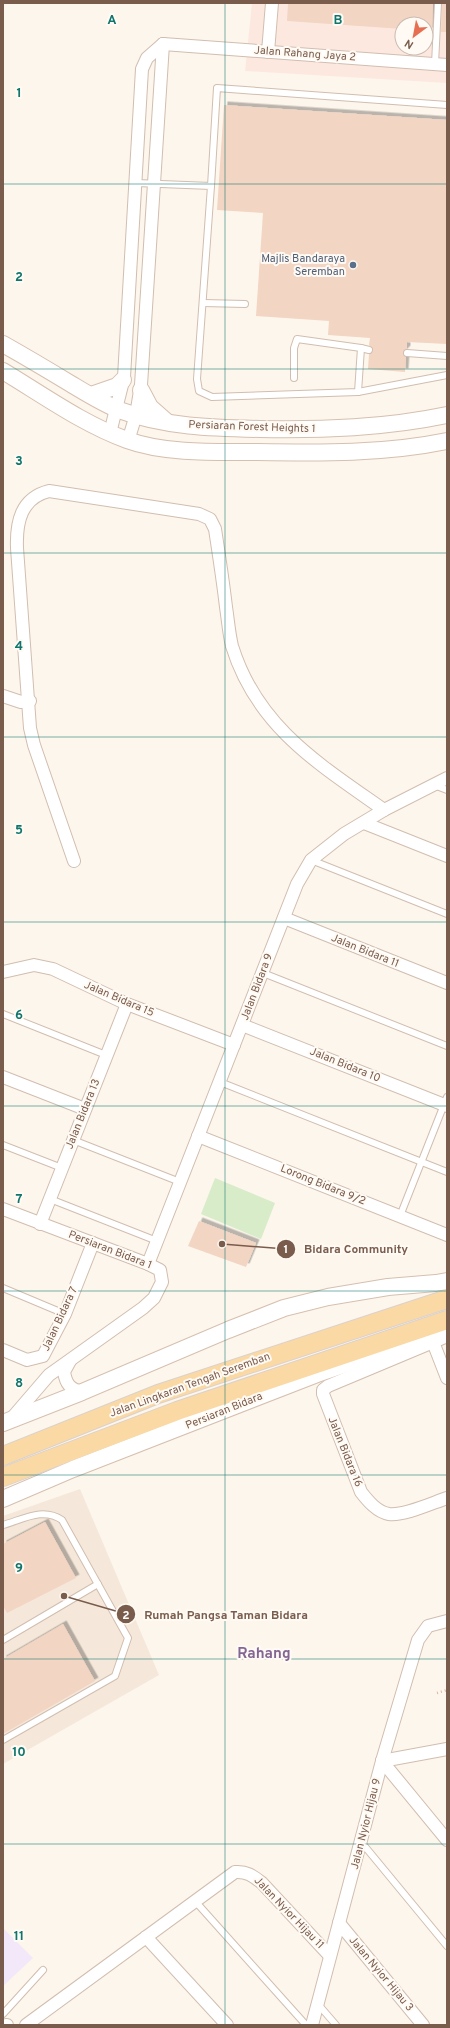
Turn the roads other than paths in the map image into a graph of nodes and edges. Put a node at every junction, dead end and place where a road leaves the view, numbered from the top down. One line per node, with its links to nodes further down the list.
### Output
1 (272, 3): 4 (street)
2 (438, 3): 5 (lane)
3 (163, 44): 4 (street, Jalan Rahang Jaya 2); 7 (street); 8 (street)
4 (268, 52): 5 (street, Jalan Rahang Jaya 2)
5 (441, 65)
6 (447, 105): 9 (lane)
7 (136, 183): 8 (lane); 20 (street)
8 (154, 184): 9 (lane); 21 (street)
9 (211, 186): 10 (lane)
10 (204, 303): 11 (lane); 22 (lane)
11 (245, 304)
12 (3, 344): 23 (street, Persiaran Forest Heights 1)
13 (361, 348): 14 (lane); 19 (lane); 22 (lane)
14 (369, 350)
15 (406, 354): 16 (lane)
16 (447, 356)
17 (3, 371): 28 (street)
18 (447, 375): 22 (lane)
19 (294, 378)
20 (123, 380): 23 (street); 24 (street)
21 (141, 390): 25 (street); 27 (street)
22 (358, 392)
23 (91, 396): 24 (street, Persiaran Forest Heights 1)
24 (117, 409): 25 (street, Persiaran Forest Heights 1); 28 (street)
25 (136, 415): 27 (street, Persiaran Forest Heights 1); 29 (street)
26 (447, 415): 27 (street, Persiaran Forest Heights 1)
27 (168, 423)
28 (110, 433): 29 (street)
29 (128, 441): 30 (street)
30 (447, 442)
31 (3, 696): 32 (street)
32 (30, 701): 36 (street); 40 (street)
33 (447, 778): 34 (street, Jalan Bidara 9)
34 (434, 785): 35 (lane); 36 (street, Jalan Bidara 9)
35 (447, 790)
36 (384, 810): 37 (street, Jalan Bidara 9)
37 (364, 823): 38 (street); 39 (street, Jalan Bidara 9)
38 (447, 856)
39 (311, 860): 41 (lane); 42 (street, Jalan Bidara 9)
40 (74, 861)
41 (447, 914)
42 (284, 918): 44 (street, Jalan Bidara 9); 45 (street, Jalan Bidara 11)
43 (3, 972): 46 (street, Jalan Bidara 15)
44 (263, 972): 48 (street, Jalan Bidara 9); 50 (lane)
45 (447, 983)
46 (127, 1004): 49 (street, Jalan Bidara 15); 51 (street, Jalan Bidara 13)
47 (3, 1014): 51 (lane)
48 (242, 1025): 49 (street, Jalan Bidara 9); 54 (street, Jalan Bidara 10)
49 (234, 1045): 53 (street, Jalan Bidara 9)
50 (447, 1046)
51 (106, 1055): 55 (street, Jalan Bidara 13)
52 (3, 1077): 55 (street)
53 (220, 1082): 56 (street, Jalan Bidara 9); 59 (lane)
54 (446, 1102): 59 (lane)
55 (85, 1109): 57 (street, Jalan Bidara 13)
56 (198, 1136): 62 (street, Jalan Bidara 9); 65 (street, Lorong Bidara 9/2)
57 (73, 1140): 60 (street, Jalan Bidara 13); 62 (lane)
58 (3, 1145): 60 (lane)
59 (421, 1162): 61 (lane); 65 (lane)
60 (62, 1168): 63 (street, Jalan Bidara 13)
61 (447, 1172)
62 (180, 1182): 68 (street, Jalan Bidara 9)
63 (50, 1199): 66 (street, Jalan Bidara 13); 68 (lane)
64 (3, 1210): 66 (street, Persiaran Bidara 1)
65 (400, 1216): 67 (street, Lorong Bidara 9/2)
66 (40, 1224): 69 (street, Persiaran Bidara 1)
67 (447, 1235)
68 (157, 1241): 70 (street, Jalan Bidara 9)
69 (93, 1243): 70 (street, Persiaran Bidara 1); 74 (street, Jalan Bidara 7)
70 (148, 1264): 80 (street, Persiaran Bidara 1)
71 (447, 1281): 82 (street)
72 (3, 1288): 74 (lane)
73 (447, 1299): 85 (main road, Jalan Lingkaran Tengah Seremban)
74 (65, 1314): 79 (street, Jalan Bidara 7)
75 (447, 1320): 83 (main road, Persiaran Bidara)
76 (447, 1330): 88 (street, Persiaran Bidara)
77 (447, 1337): 78 (street)
78 (433, 1342): 81 (street); 87 (street, Jalan Bidara 16)
79 (3, 1350)
80 (72, 1359): 82 (street); 84 (street, Persiaran Bidara 1)
81 (447, 1378)
82 (82, 1392): 84 (street)
83 (177, 1411): 86 (main road, Jalan Lingkaran Tengah Seremban)
84 (8, 1421)
85 (3, 1456)
86 (3, 1477)
87 (447, 1498)
88 (3, 1499)
89 (3, 1525): 90 (lane)
90 (98, 1584): 92 (lane); 93 (lane)
91 (447, 1621): 95 (street, Jalan Nyior Hijau 9)
92 (3, 1640)
93 (3, 1740)
94 (447, 1750): 95 (street)
95 (382, 1761): 96 (street); 97 (street, Jalan Nyior Hijau 9)
96 (447, 1840)
97 (362, 1842): 99 (street, Jalan Nyior Hijau 9); 101 (lane)
98 (195, 1901): 100 (street, Jalan Nyior Hijau 11); 102 (street, Jalan Nyior Hijau 11); 110 (lane)
99 (339, 1923): 102 (street, Jalan Nyior Hijau 9); 113 (street, Jalan Nyior Hijau 3)
100 (146, 1937): 108 (street, Jalan Nyior Hijau 11); 109 (street)
101 (447, 1946)
102 (330, 1956): 104 (street, Jalan Nyior Hijau 9)
103 (43, 1970): 105 (lane)
104 (317, 2003): 111 (street, Jalan Nyior Hijau 9); 112 (lane)
105 (3, 2014)
106 (3, 2021): 107 (lane)
107 (7, 2025)
108 (26, 2025)
109 (227, 2025)
110 (306, 2025)
111 (312, 2025)
112 (336, 2025)
113 (423, 2025)

